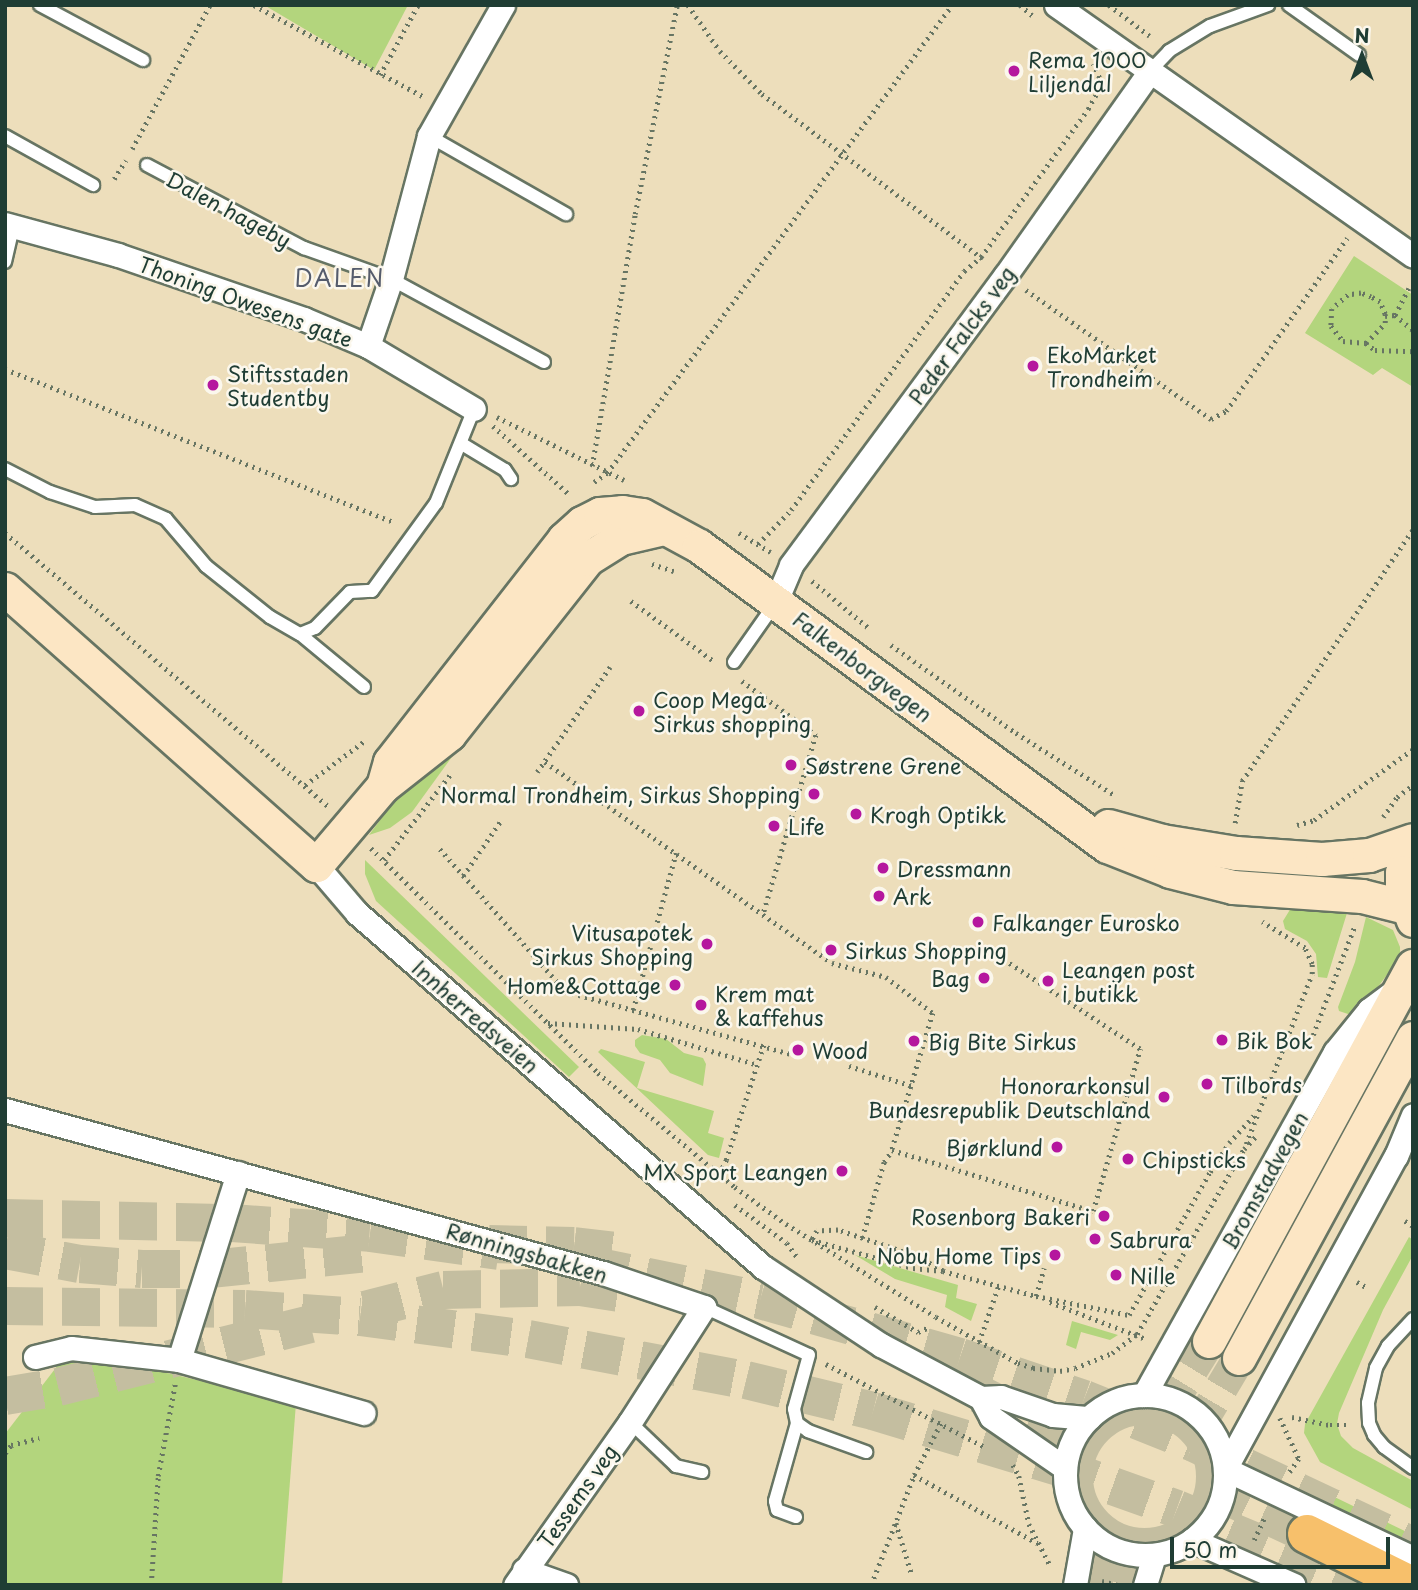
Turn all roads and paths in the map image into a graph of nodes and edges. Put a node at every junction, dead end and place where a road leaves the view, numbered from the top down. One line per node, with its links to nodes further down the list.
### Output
1 (40, 5): 14 (lane)
2 (210, 5): 23 (path)
3 (254, 5): 17 (path)
4 (418, 5): 17 (path)
5 (503, 5): 18 (street)
6 (677, 5): 44 (path)
7 (688, 5): 21 (path)
8 (952, 5): 21 (path)
9 (1020, 5): 12 (path)
10 (1268, 5): 16 (lane)
11 (1289, 5): 13 (lane)
12 (1048, 13): 16 (street)
13 (1359, 55)
14 (142, 60)
15 (1091, 61): 29 (path)
16 (1150, 71): 26 (street); 31 (street, Peder Falcks veg)
17 (380, 75): 18 (path)
18 (444, 107): 20 (street)
19 (5, 136): 24 (lane)
20 (429, 136): 25 (lane); 32 (street)
21 (844, 152): 29 (path); 44 (path)
22 (147, 165): 32 (lane, Dalen hageby)
23 (113, 181)
24 (93, 185)
25 (566, 214)
26 (1359, 221): 28 (street); 31 (path)
27 (9, 225): 30 (lane); 38 (street, Thoning Owesens gate)
28 (1413, 256)
29 (981, 257): 31 (path); 51 (path)
30 (5, 262)
31 (1005, 276): 55 (street, Peder Falcks veg)
32 (391, 279): 38 (street); 40 (lane, Dalen hageby)
33 (1409, 288): 34 (path)
34 (1395, 315): 35 (path); 36 (path)
35 (1385, 316): 37 (path); 37 (path)
36 (1413, 330)
37 (1366, 343): 39 (path)
38 (369, 346): 42 (street, Thoning Owesens gate)
39 (1413, 351)
40 (544, 362)
41 (5, 369): 49 (path)
42 (474, 409): 43 (lane); 44 (path); 47 (path)
43 (462, 444): 46 (lane); 49 (lane)
44 (592, 466)
45 (5, 469): 57 (lane)
46 (511, 479)
47 (572, 496)
48 (1413, 529): 73 (path)
49 (416, 531): 57 (lane)
50 (5, 533): 68 (path)
51 (758, 544)
52 (819, 586): 56 (path)
53 (5, 589): 78 (main road, Innherredsveien)
54 (631, 601): 59 (path)
55 (776, 601): 59 (lane); 69 (main road, Falkenborgvegen); 78 (main road, Falkenborgvegen)
56 (873, 632)
57 (300, 634): 62 (lane)
58 (884, 640): 67 (path)
59 (730, 666)
60 (610, 667): 64 (path)
61 (737, 678): 82 (path)
62 (364, 687)
63 (1413, 749): 72 (path)
64 (545, 762): 65 (path); 77 (path)
65 (537, 772)
66 (1413, 785): 71 (path)
67 (1125, 798)
68 (328, 807)
69 (1058, 812): 74 (main road, Falkenborgvegen); 81 (main road, Falkenborgvegen)
70 (502, 819): 79 (path)
71 (1380, 825)
72 (1292, 827)
73 (1234, 831)
74 (1413, 842): 81 (main road)
75 (365, 843): 87 (path)
76 (440, 849): 79 (path)
77 (677, 853): 82 (path); 86 (path)
78 (316, 865): 125 (street, Innherredsveien)
79 (463, 876): 86 (path)
80 (1359, 912): 90 (path)
81 (1409, 914)
82 (763, 915): 94 (path)
83 (1253, 916): 96 (path)
84 (978, 943): 100 (path)
85 (1409, 975): 118 (main road, Bromstadvegen); 124 (street, Bromstadvegen)
86 (634, 1010): 91 (path)
87 (548, 1023): 92 (path); 102 (path)
88 (1413, 1038): 122 (main road)
89 (765, 1041): 92 (path)
90 (1309, 1045)
91 (791, 1054)
92 (758, 1065): 102 (path)
93 (849, 1066): 94 (path)
94 (912, 1086): 100 (path)
95 (5, 1110): 101 (street, Rønningsbakken)
96 (1257, 1112): 99 (path); 112 (path)
97 (1413, 1115): 142 (street)
98 (1258, 1134): 99 (path)
99 (1244, 1149): 117 (path)
100 (892, 1150): 106 (path)
101 (238, 1172): 114 (street, Rønningsbakken); 123 (street)
102 (719, 1174): 107 (path)
103 (726, 1199): 108 (path)
104 (1405, 1221): 105 (path)
105 (1413, 1226)
106 (862, 1238): 107 (path); 110 (path)
107 (812, 1240): 110 (path); 119 (path)
108 (802, 1264)
109 (1044, 1268): 112 (path)
110 (943, 1270): 111 (path)
111 (998, 1287): 112 (path); 119 (path)
112 (1036, 1296): 117 (path)
113 (872, 1305): 116 (path)
114 (704, 1307): 120 (lane, Rønningsbakken); 130 (street, Tessems veg)
115 (1413, 1319): 133 (lane)
116 (929, 1327)
117 (1137, 1334): 119 (path)
118 (1209, 1340)
119 (979, 1342)
120 (809, 1355): 131 (lane); 132 (path)
121 (36, 1357): 123 (street)
122 (1238, 1358)
123 (179, 1360): 126 (street); 158 (path)
124 (1144, 1395): 128 (street); 142 (street)
125 (981, 1398): 128 (street, Innherredsveien); 140 (street, Innherredsveien)
126 (364, 1413)
127 (1277, 1414): 139 (path)
128 (1089, 1418): 140 (street)
129 (1292, 1418): 133 (path)
130 (630, 1422): 143 (lane, Tessems veg); 157 (street, Tessems veg)
131 (797, 1423): 135 (lane); 146 (lane)
132 (941, 1423): 137 (path); 144 (path)
133 (1369, 1423): 141 (lane)
134 (39, 1438): 136 (path)
135 (866, 1452)
136 (5, 1453)
137 (996, 1453)
138 (1007, 1459): 150 (path)
139 (1300, 1459)
140 (1065, 1468): 148 (street)
141 (1413, 1468)
142 (1225, 1469): 149 (street); 154 (street)
143 (702, 1472)
144 (915, 1475): 147 (path); 150 (path)
145 (1267, 1512): 151 (path)
146 (796, 1517)
147 (896, 1522): 156 (path); 160 (path)
148 (1085, 1528): 152 (street); 161 (street)
149 (1192, 1540): 152 (street); 153 (street)
150 (1038, 1543): 155 (path)
151 (1249, 1550)
152 (1154, 1555): 162 (street)
153 (1299, 1558): 163 (highway); 164 (highway)
154 (1413, 1558)
155 (1053, 1571)
156 (912, 1575)
157 (520, 1578): 159 (street, Tessems veg)
158 (150, 1585)
159 (566, 1585)
160 (871, 1585)
161 (1075, 1585)
162 (1145, 1585)
163 (1354, 1585)
164 (1410, 1585)

